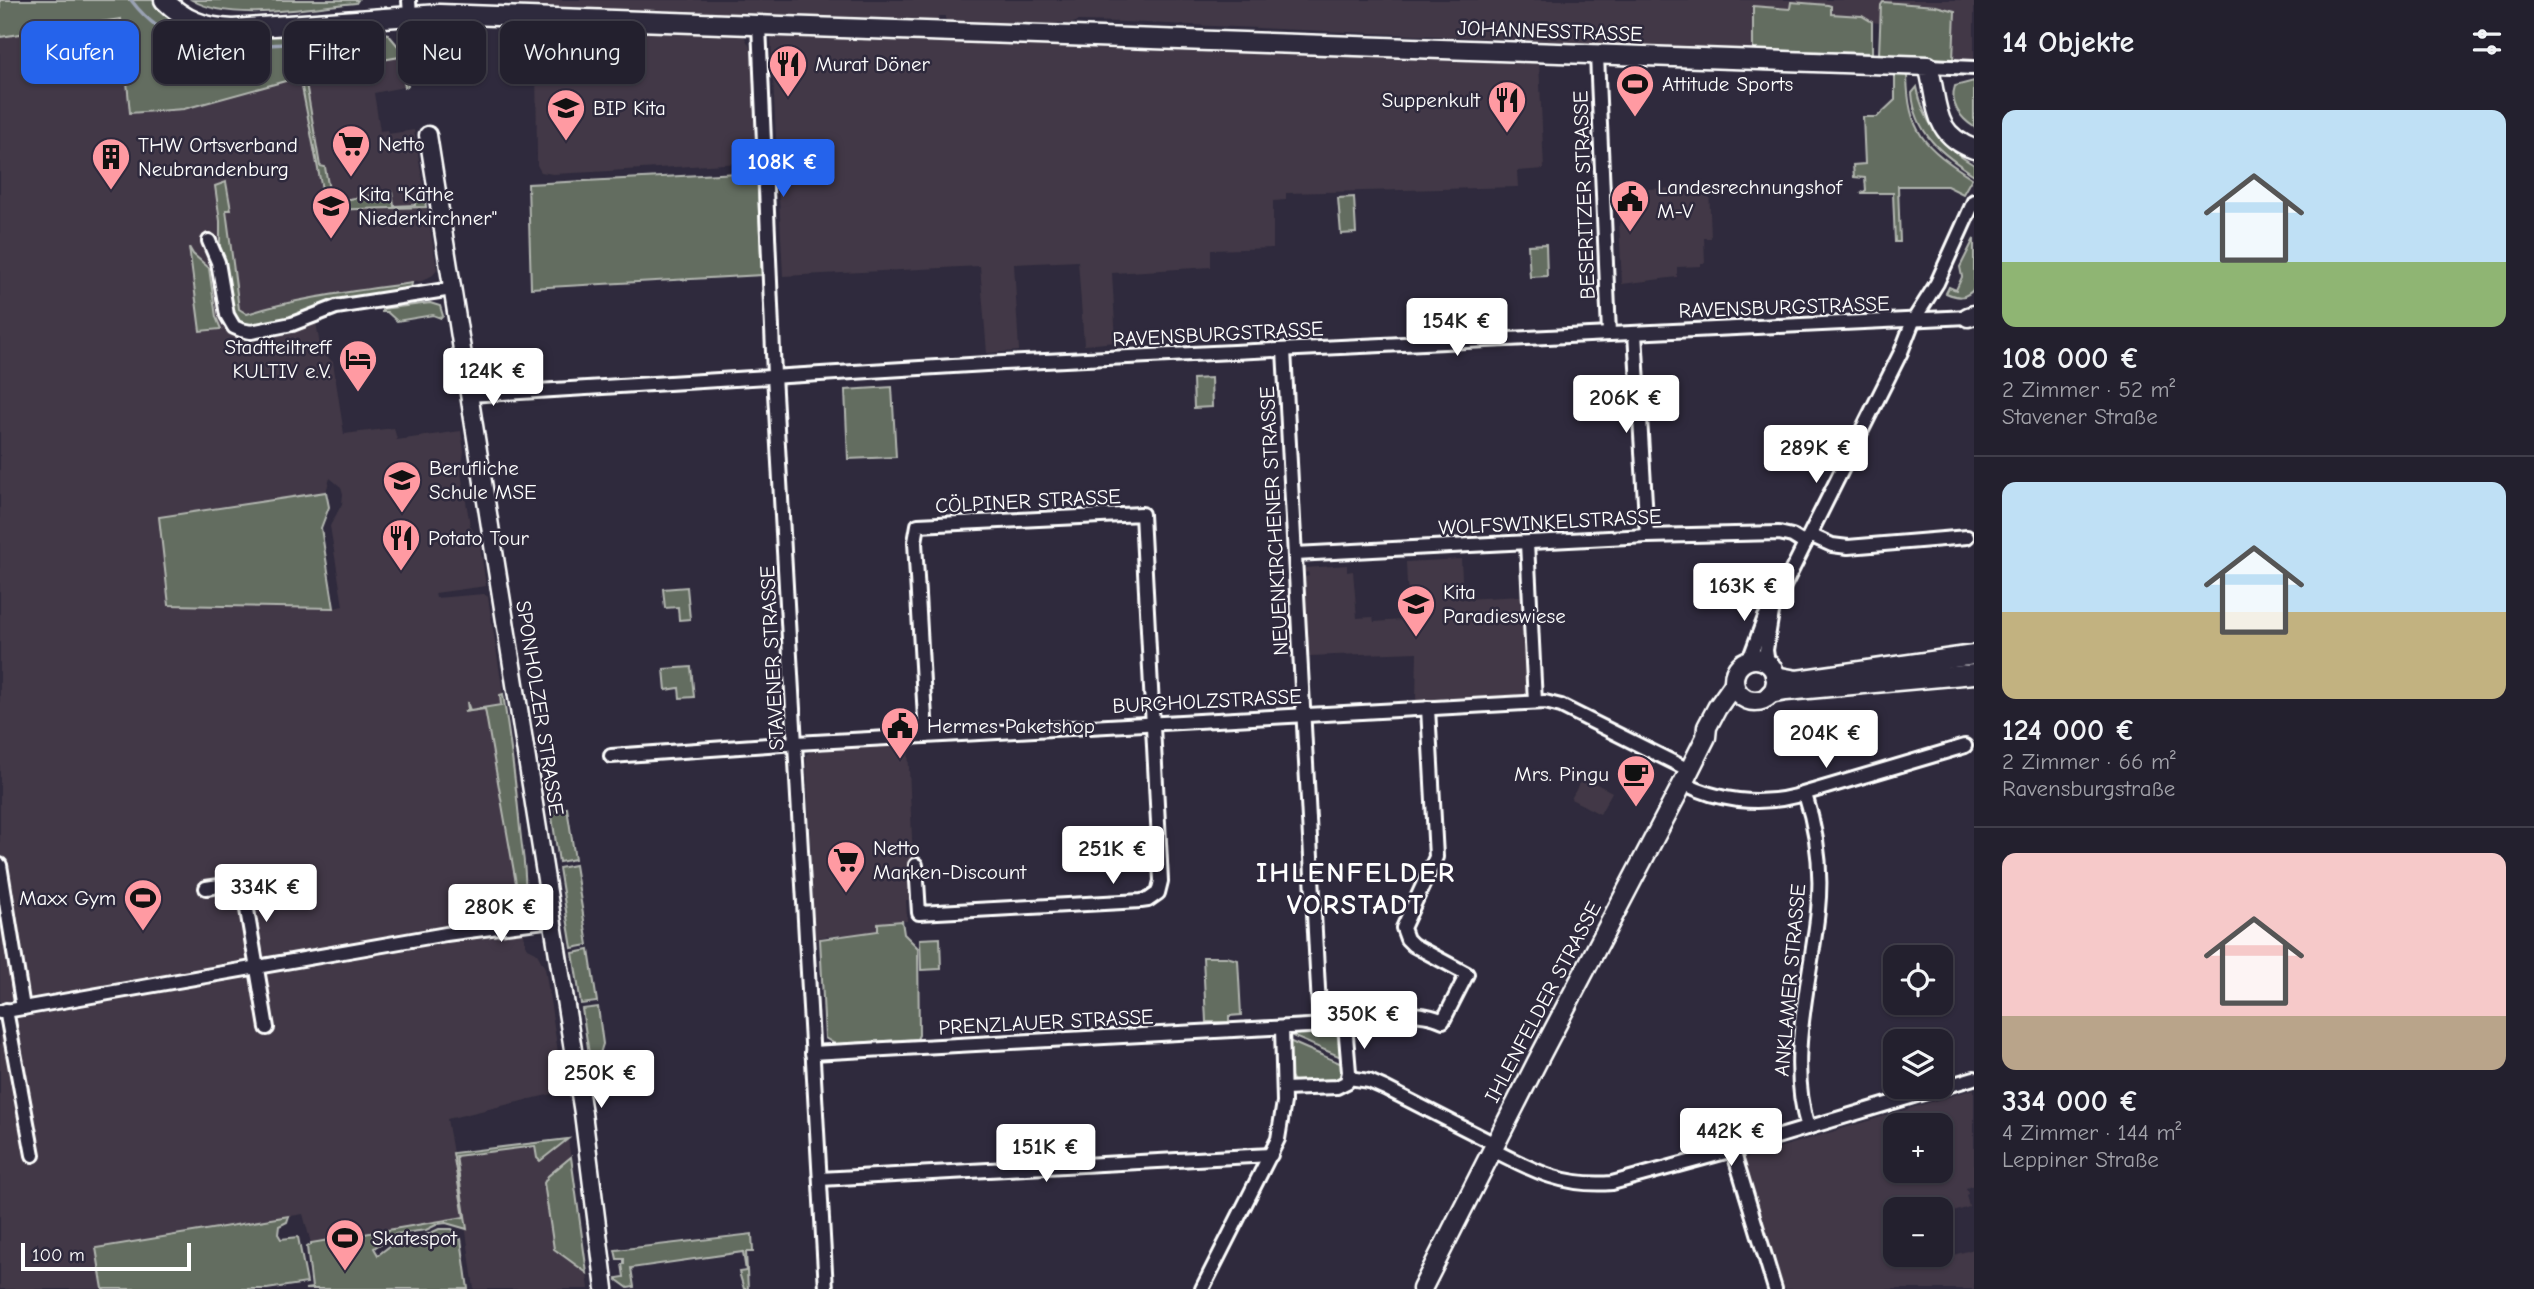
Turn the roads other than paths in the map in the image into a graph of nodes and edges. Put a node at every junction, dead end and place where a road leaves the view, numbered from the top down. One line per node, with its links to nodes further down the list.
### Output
1 (164, 0): 2 (main road, JOHANNESSTRASSE)
2 (410, 8): 3 (main road, JOHANNESSTRASSE)
3 (759, 24): 4 (main road, JOHANNESSTRASSE); 17 (street, STAVENER STRASSE)
4 (1597, 55): 5 (main road, JOHANNESSTRASSE); 14 (street, BESERITZER STRASSE)
5 (1928, 66): 6 (street, JOHANNESSTRASSE); 8 (main road)
6 (1974, 68)
7 (428, 135): 11 (street, SPONHOLZER STRASSE)
8 (1974, 149)
9 (1974, 201): 13 (street, IHLENFELDER STRASSE)
10 (209, 241): 11 (street)
11 (453, 289): 18 (street, SPONHOLZER STRASSE)
12 (1971, 316): 13 (street, RAVENSBURGSTRASSE)
13 (1913, 321): 15 (street, RAVENSBURGSTRASSE); 21 (street, IHLENFELDER STRASSE)
14 (1609, 333): 15 (street, RAVENSBURGSTRASSE); 16 (street, RAVENSBURGSTRASSE)
15 (1635, 333): 19 (street)
16 (1284, 350): 17 (street, RAVENSBURGSTRASSE); 23 (street, NEUENKIRCHENER STRASSE)
17 (774, 375): 18 (street, RAVENSBURGSTRASSE); 37 (street, STAVENER STRASSE)
18 (469, 395): 45 (street, SPONHOLZER STRASSE)
19 (1647, 536): 21 (street, WOLFSWINKELSTRASSE); 22 (street, WOLFSWINKELSTRASSE)
20 (1967, 537): 21 (street, WOLFSWINKELSTRASSE)
21 (1808, 539): 24 (street, IHLENFELDER STRASSE)
22 (1527, 543): 23 (street, WOLFSWINKELSTRASSE); 31 (street)
23 (1295, 554): 33 (street, NEUENKIRCHENER STRASSE)
24 (1773, 608): 26 (street, IHLENFELDER STRASSE); 28 (street, IHLENFELDER STRASSE)
25 (1974, 655): 28 (main road)
26 (1749, 660): 28 (main road); 29 (main road, IHLENFELDER STRASSE)
27 (1974, 674): 28 (main road)
28 (1771, 678): 30 (main road, IHLENFELDER STRASSE)
29 (1734, 684): 30 (main road); 36 (main road, IHLENFELDER STRASSE)
30 (1746, 699): 36 (main road, IHLENFELDER STRASSE)
31 (1535, 702): 32 (street, BURGHOLZSTRASSE); 40 (street, BURGHOLZSTRASSE)
32 (1428, 708): 33 (street, BURGHOLZSTRASSE); 49 (street)
33 (1304, 715): 34 (street, BURGHOLZSTRASSE); 50 (street, NEUENKIRCHENER STRASSE)
34 (1153, 723): 35 (street, BURGHOLZSTRASSE); 35 (street, CÖLPINER STRASSE); 43 (street)
35 (926, 736): 37 (street, BURGHOLZSTRASSE)
36 (1706, 737): 40 (main road, IHLENFELDER STRASSE)
37 (796, 743): 39 (street, BURGHOLZSTRASSE); 53 (street, STAVENER STRASSE)
38 (1965, 746): 41 (street, BURGHOLZSTRASSE)
39 (611, 756)
40 (1686, 776): 41 (street, BURGHOLZSTRASSE); 58 (main road, IHLENFELDER STRASSE)
41 (1805, 794): 57 (street, ANKLAMER STRASSE)
42 (0, 865): 47 (street)
43 (916, 865)
44 (206, 888): 46 (street)
45 (552, 920): 46 (street); 63 (street, SPONHOLZER STRASSE)
46 (256, 967): 47 (street); 51 (street)
47 (23, 1008): 48 (street)
48 (3, 1011): 60 (street)
49 (1345, 1024): 50 (street, PRENZLAUER STRASSE); 54 (street)
50 (1320, 1026): 52 (street, PRENZLAUER STRASSE)
51 (267, 1028)
52 (1282, 1028): 53 (street, PRENZLAUER STRASSE); 56 (street)
53 (812, 1053): 62 (street, STAVENER STRASSE)
54 (1349, 1078): 56 (street); 58 (street)
55 (1974, 1079): 57 (street)
56 (1284, 1089): 61 (street)
57 (1808, 1128): 59 (street)
58 (1494, 1147): 59 (street); 66 (main road, IHLENFELDER STRASSE)
59 (1733, 1150): 67 (street)
60 (33, 1155)
61 (1270, 1155): 62 (street); 65 (street)
62 (820, 1180): 64 (street, STAVENER STRASSE)
63 (605, 1289)
64 (825, 1289)
65 (1202, 1289)
66 (1422, 1289)
67 (1774, 1289)

